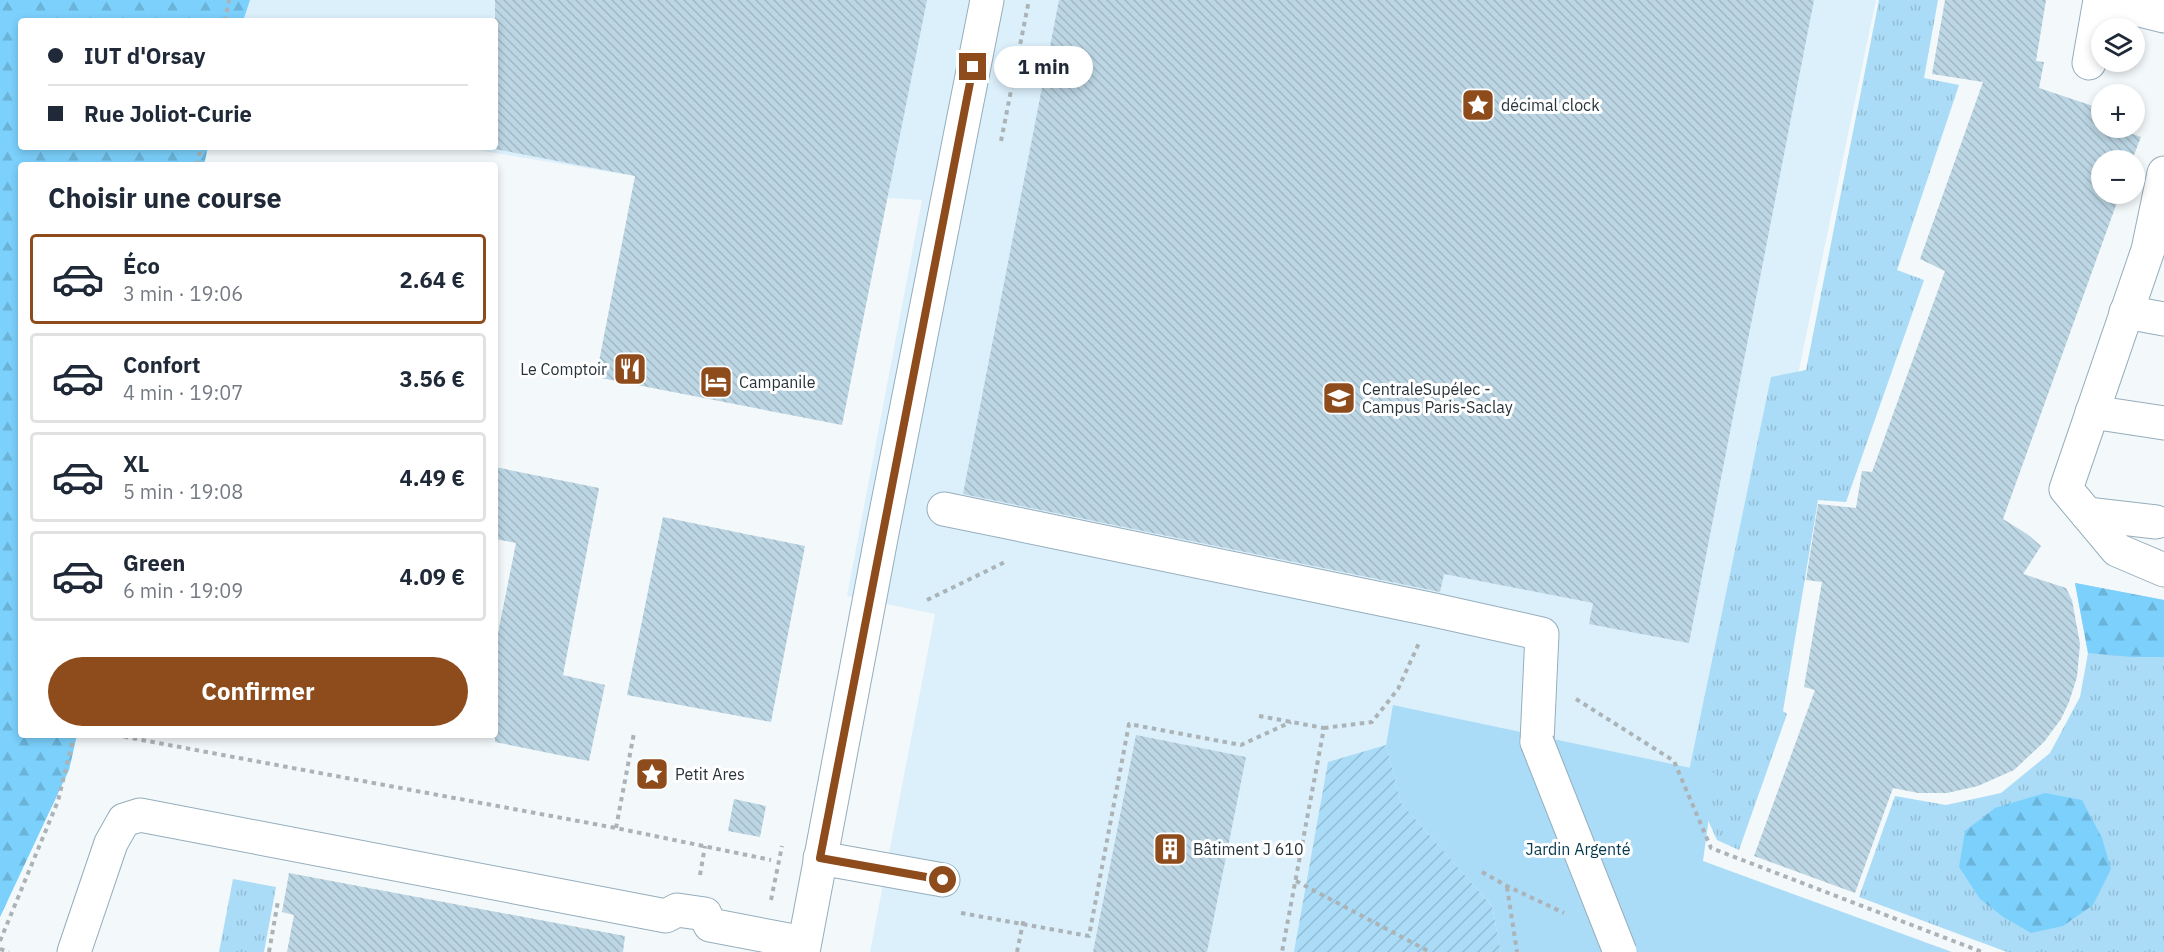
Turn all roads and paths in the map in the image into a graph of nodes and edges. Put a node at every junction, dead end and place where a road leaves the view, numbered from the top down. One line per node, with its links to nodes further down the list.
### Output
1 (229, 0): 5 (path)
2 (987, 0): 30 (street)
3 (1029, 0): 6 (path)
4 (2164, 16): 7 (street)
5 (226, 18)
6 (1020, 47)
7 (2089, 63)
8 (2164, 173): 9 (street)
9 (2160, 208): 10 (street)
10 (2126, 312): 11 (street); 12 (street)
11 (2164, 320)
12 (2092, 412): 13 (street); 15 (street)
13 (2164, 423)
14 (944, 509): 20 (street)
15 (2087, 514): 16 (street); 18 (street)
16 (2156, 522)
17 (1010, 559): 19 (path)
18 (2164, 570)
19 (927, 600)
20 (1434, 610): 24 (path); 50 (street, bridge)
21 (1573, 692): 51 (path)
22 (1259, 716): 23 (path)
23 (1291, 722): 24 (path); 39 (path)
24 (1324, 728): 34 (path)
25 (634, 733): 28 (path)
26 (73, 738): 40 (path)
27 (131, 738): 28 (path)
28 (616, 828): 29 (path)
29 (705, 846): 31 (path); 32 (path)
30 (820, 858): 33 (street); 41 (street)
31 (771, 860)
32 (699, 878)
33 (943, 880)
34 (1296, 881): 47 (path); 48 (path)
35 (1507, 886): 49 (path)
36 (278, 901): 45 (path)
37 (957, 912): 39 (path)
38 (1024, 918): 39 (path)
39 (1023, 924): 46 (path)
40 (0, 941)
41 (804, 948): 44 (street)
42 (0, 949): 43 (path)
43 (9, 952)
44 (74, 952)
45 (269, 952)
46 (1017, 952)
47 (1282, 952)
48 (1430, 952)
49 (1518, 952)
50 (1620, 952)
51 (1982, 952)

